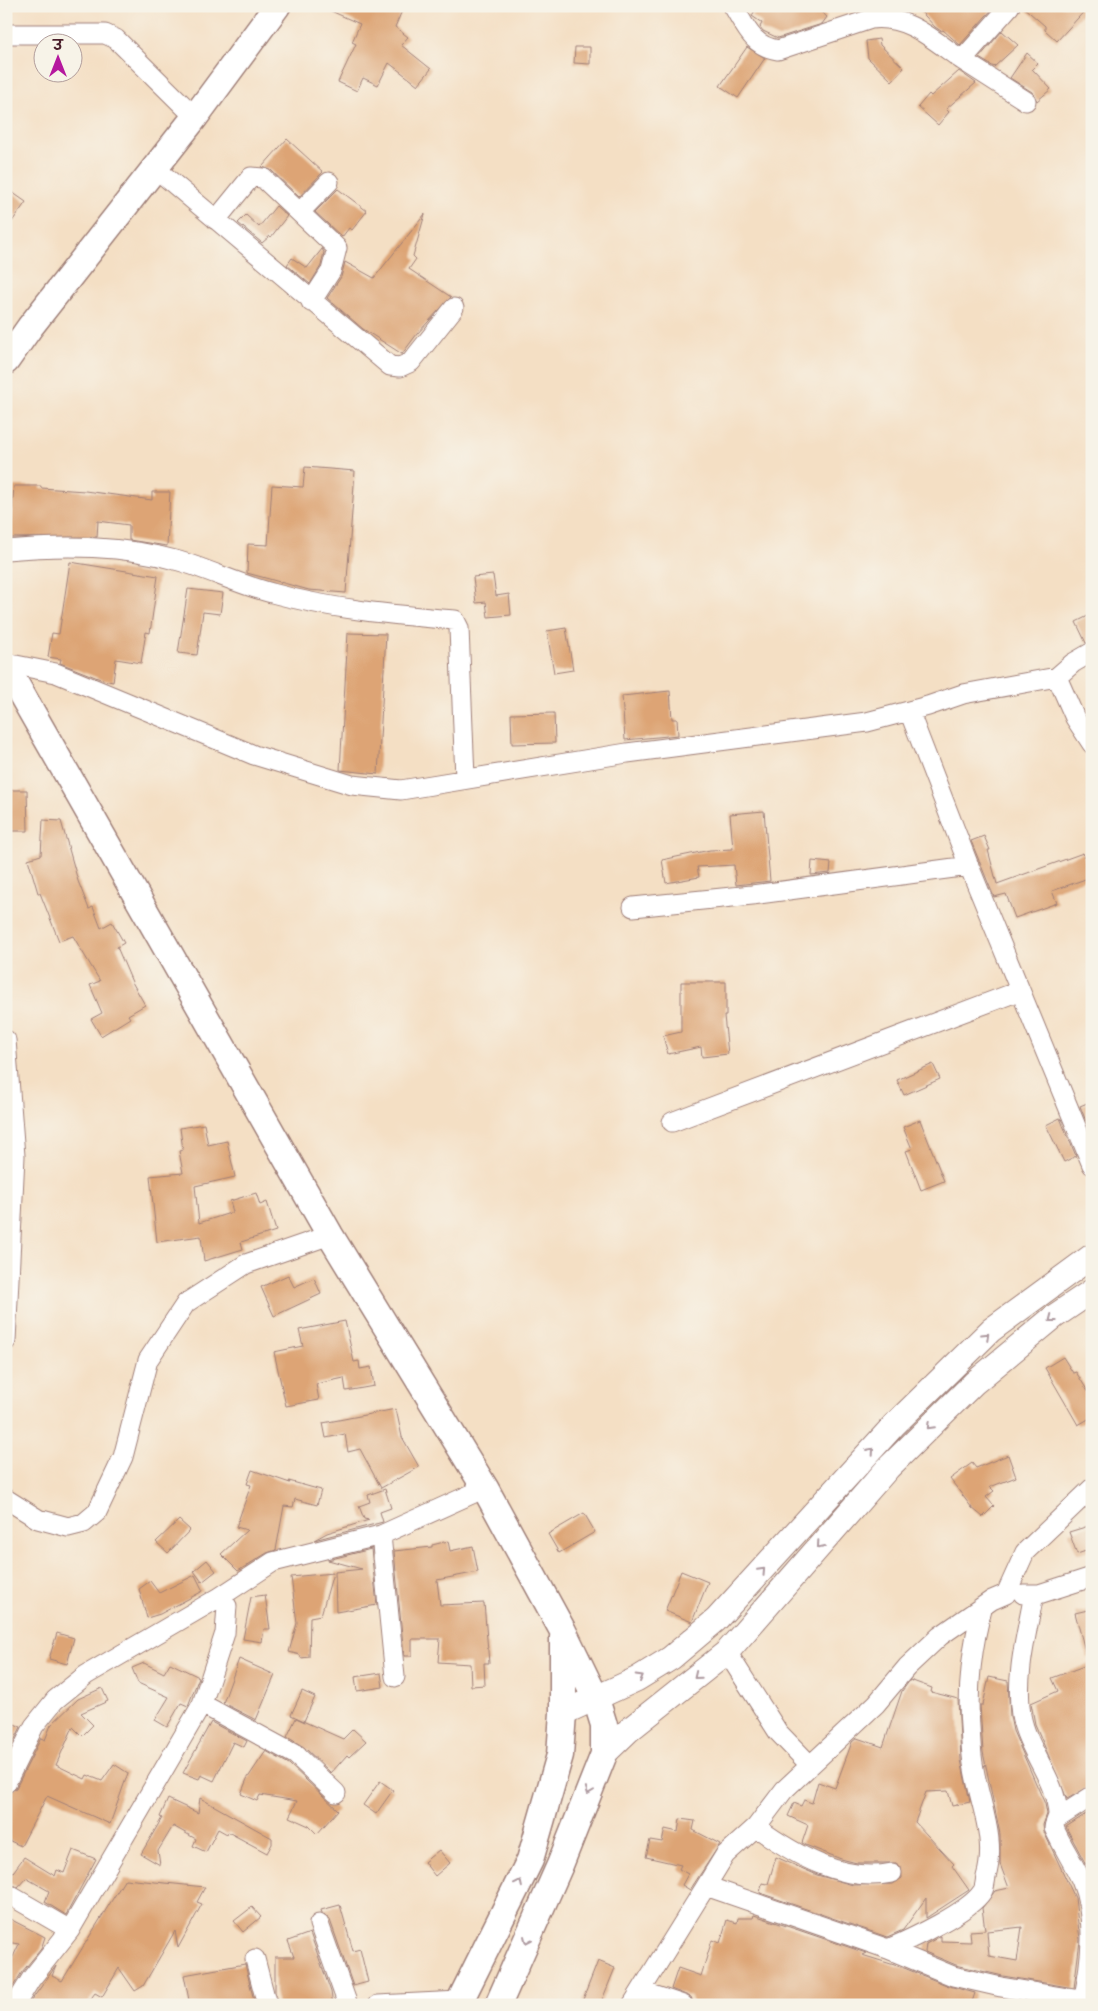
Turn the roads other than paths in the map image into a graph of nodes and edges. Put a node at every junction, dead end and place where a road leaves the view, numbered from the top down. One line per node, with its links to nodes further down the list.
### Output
1 (277, 6): 8 (main road)
2 (733, 6): 4 (street)
3 (1010, 6): 6 (street)
4 (895, 13): 6 (street)
5 (6, 34): 8 (street)
6 (962, 60): 7 (street)
7 (1026, 100)
8 (195, 117): 9 (main road)
9 (154, 168): 12 (street); 15 (main road)
10 (329, 182): 11 (street)
11 (300, 212): 12 (street); 13 (street)
12 (216, 220): 13 (street)
13 (311, 302): 14 (street)
14 (454, 308)
15 (6, 361)
16 (6, 550): 22 (street)
17 (1092, 652): 19 (street)
18 (6, 665): 22 (street); 29 (main road)
19 (1057, 676): 20 (street); 21 (street)
20 (909, 711): 22 (street); 23 (street)
21 (1092, 744)
22 (465, 778)
23 (969, 866): 24 (street); 25 (street)
24 (633, 907)
25 (1019, 991): 27 (street); 28 (street)
26 (6, 1040): 32 (street)
27 (672, 1122)
28 (1092, 1165)
29 (330, 1235): 33 (main road); 35 (street)
30 (1092, 1256): 45 (street, one-way to 30)
31 (1092, 1291): 43 (street, one-way to 43)
32 (6, 1341)
33 (485, 1488): 36 (street); 42 (main road)
34 (1092, 1488): 38 (street)
35 (6, 1499)
36 (381, 1535): 40 (street); 44 (street)
37 (1092, 1577): 39 (street)
38 (1006, 1594): 39 (street); 41 (street)
39 (1034, 1594): 53 (street)
40 (220, 1597): 46 (street); 50 (street)
41 (983, 1606): 49 (street); 60 (street)
42 (563, 1631): 45 (main road); 47 (main road)
43 (727, 1652): 48 (street, one-way to 48); 49 (street)
44 (395, 1677)
45 (596, 1699): 47 (street); 48 (main road)
46 (202, 1704): 51 (street); 59 (street)
47 (563, 1713): 64 (main road, one-way to 47)
48 (604, 1754): 69 (main road, one-way to 69)
49 (810, 1765): 54 (street)
50 (6, 1783)
51 (336, 1793)
52 (1092, 1796): 53 (street)
53 (1058, 1818): 63 (street)
54 (756, 1827): 55 (street); 56 (street)
55 (892, 1873)
56 (706, 1886): 60 (street); 62 (street)
57 (6, 1893): 59 (street)
58 (318, 1924): 67 (street)
59 (70, 1930): 65 (street)
60 (888, 1949): 63 (street)
61 (255, 1959): 66 (street)
62 (637, 1998): 70 (street)
63 (1087, 2002)
64 (459, 2003): 68 (street)
65 (15, 2005)
66 (267, 2005)
67 (348, 2005)
68 (378, 2005)
69 (498, 2005)
70 (682, 2005)

